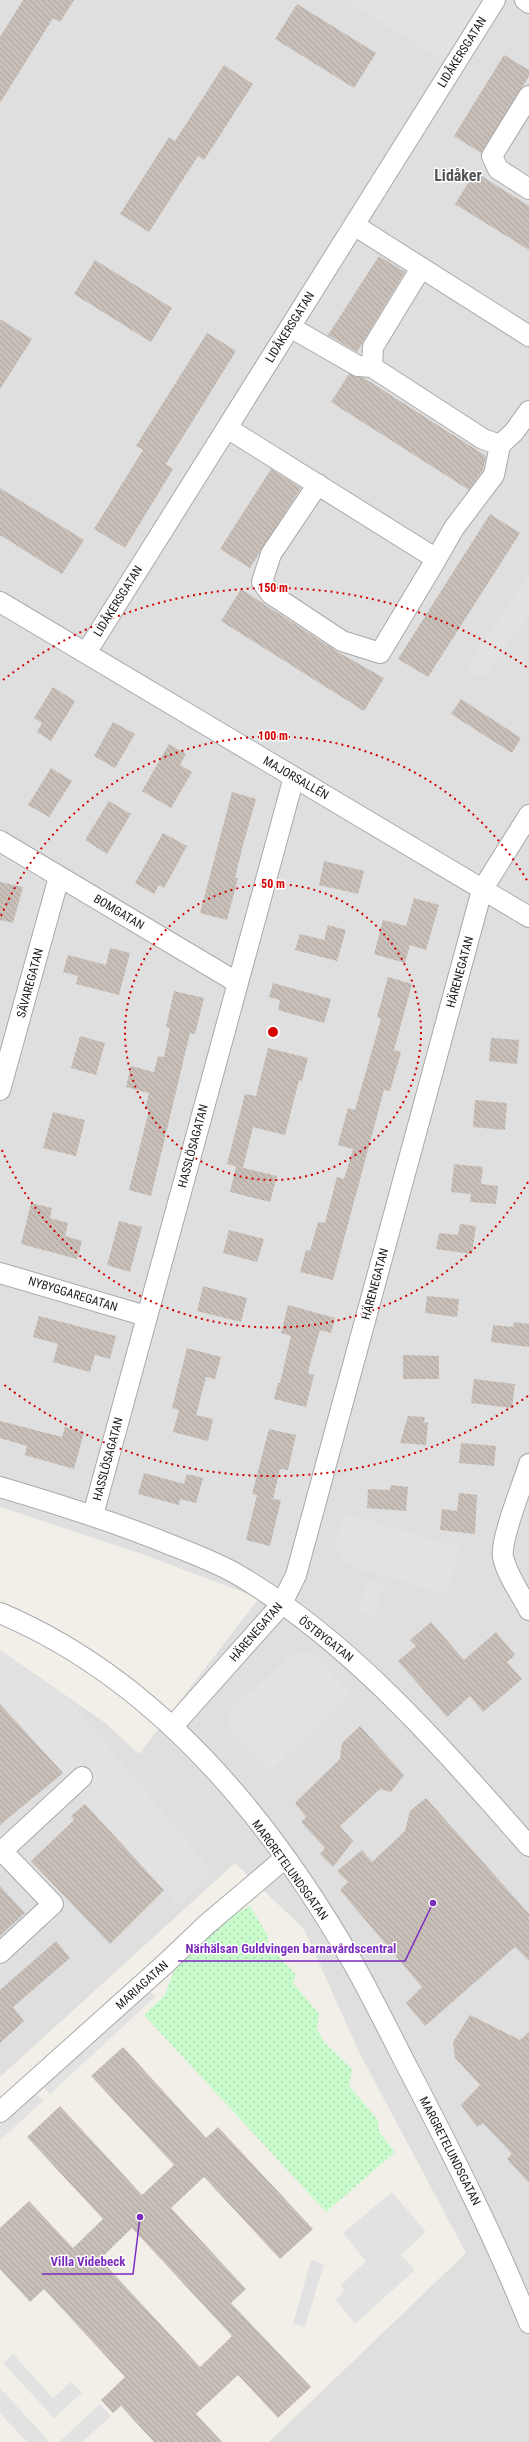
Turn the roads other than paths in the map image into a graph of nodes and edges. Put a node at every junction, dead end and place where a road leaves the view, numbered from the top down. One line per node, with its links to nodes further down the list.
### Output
1 (495, 0): 6 (street, LIDÅKERSGATAN)
2 (525, 0): 3 (street)
3 (529, 3)
4 (529, 96): 5 (street)
5 (529, 189)
6 (354, 225): 7 (street); 8 (street, LIDÅKERSGATAN)
7 (421, 268): 9 (street); 10 (street)
8 (290, 327): 10 (street); 12 (street, LIDÅKERSGATAN)
9 (529, 336)
10 (372, 367): 13 (street)
11 (529, 410): 13 (street)
12 (227, 428): 14 (street); 17 (street, LIDÅKERSGATAN)
13 (500, 445): 15 (street)
14 (318, 484): 15 (street); 15 (street)
15 (434, 563)
16 (0, 602): 17 (street, MAJORSALLÉN)
17 (86, 653): 18 (street, MAJORSALLÉN)
18 (294, 777): 22 (street, MAJORSALLÉN); 24 (street, HASSLÖSAGATAN)
19 (529, 815): 22 (street, HÄRENEGATAN)
20 (0, 841): 21 (street, BOMGATAN)
21 (59, 877): 24 (street, BOMGATAN); 25 (street, SÄVAREGATAN)
22 (482, 890): 23 (street, MAJORSALLÉN); 31 (street, HÄRENEGATAN)
23 (529, 917)
24 (238, 983): 27 (street, HASSLÖSAGATAN)
25 (0, 1090)
26 (0, 1273): 27 (street, NYBYGGAREGATAN)
27 (146, 1316): 30 (street, HASSLÖSAGATAN)
28 (529, 1464): 32 (street)
29 (0, 1487): 30 (street, ÖSTBYGATAN)
30 (93, 1515): 31 (street, ÖSTBYGATAN)
31 (281, 1605): 34 (street, HÄRENEGATAN); 36 (street, ÖSTBYGATAN)
32 (529, 1610)
33 (0, 1612): 34 (street, MARGRETELUNDSGATAN)
34 (173, 1726): 38 (street, MARGRETELUNDSGATAN)
35 (82, 1777): 37 (street)
36 (529, 1846)
37 (1, 1852): 39 (street)
38 (285, 1858): 40 (street, MARIAGATAN); 41 (street, MARGRETELUNDSGATAN)
39 (0, 1953)
40 (0, 2112)
41 (529, 2323)

